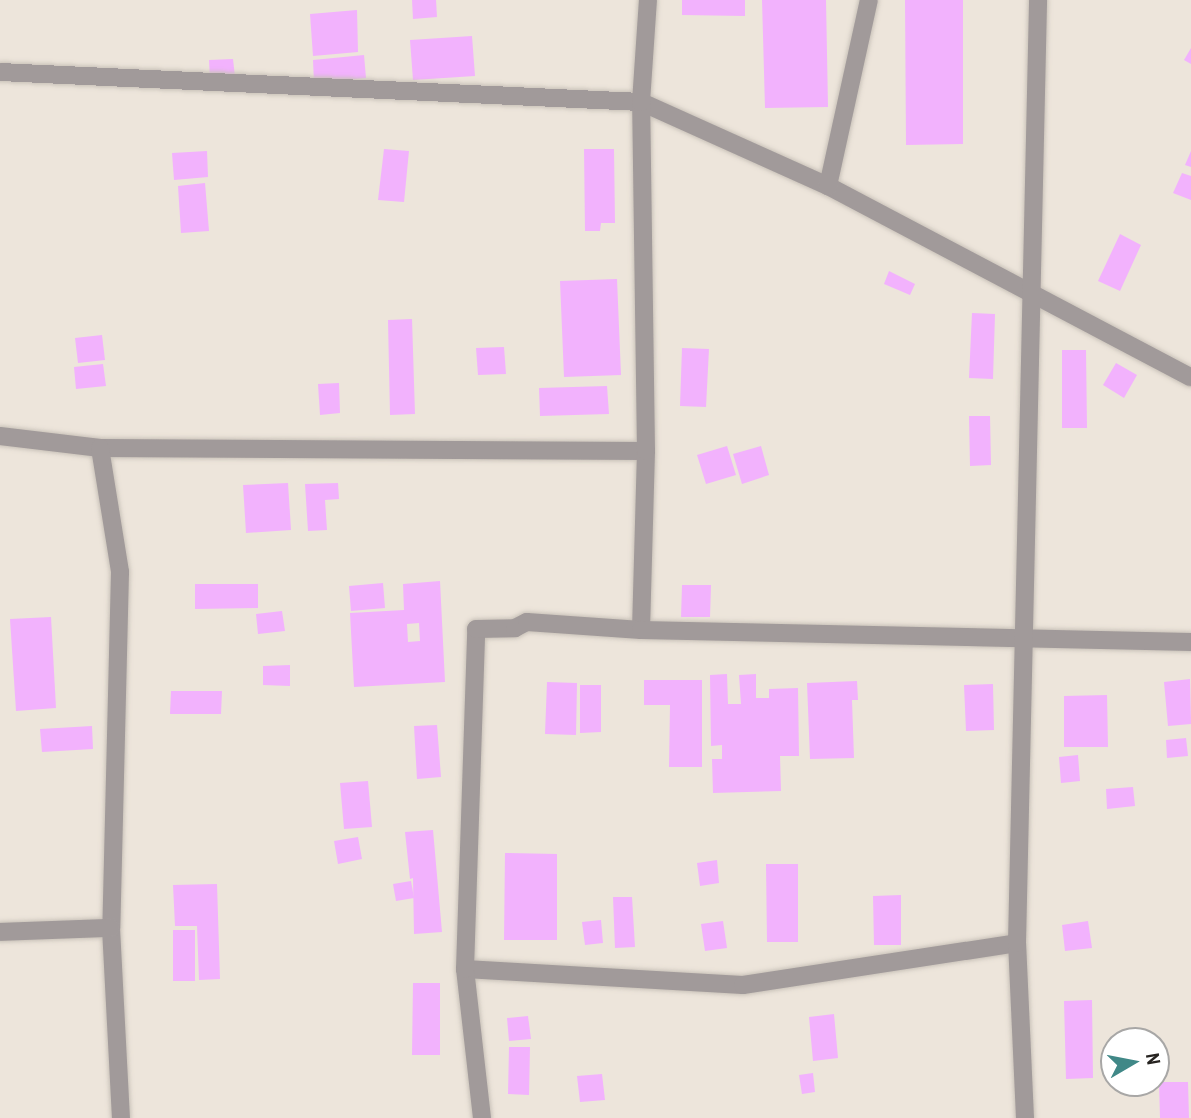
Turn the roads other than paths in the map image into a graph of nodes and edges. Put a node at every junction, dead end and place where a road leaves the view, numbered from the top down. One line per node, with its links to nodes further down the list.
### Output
1 (648, 0): 5 (street)
2 (869, 0): 6 (street)
3 (1038, 0): 7 (street)
4 (0, 72): 5 (street)
5 (640, 102): 6 (street); 11 (street)
6 (828, 186): 7 (street)
7 (1032, 294): 8 (street); 13 (street)
8 (1191, 377)
9 (0, 436): 10 (street)
10 (100, 448): 11 (street); 15 (street)
11 (646, 452): 12 (street)
12 (641, 629): 13 (street); 18 (street)
13 (1027, 638): 14 (street); 17 (street)
14 (1191, 642)
15 (111, 928): 16 (street); 19 (street)
16 (0, 932)
17 (1017, 943): 18 (street); 21 (street)
18 (466, 969): 20 (street)
19 (121, 1118)
20 (482, 1118)
21 (1025, 1118)

